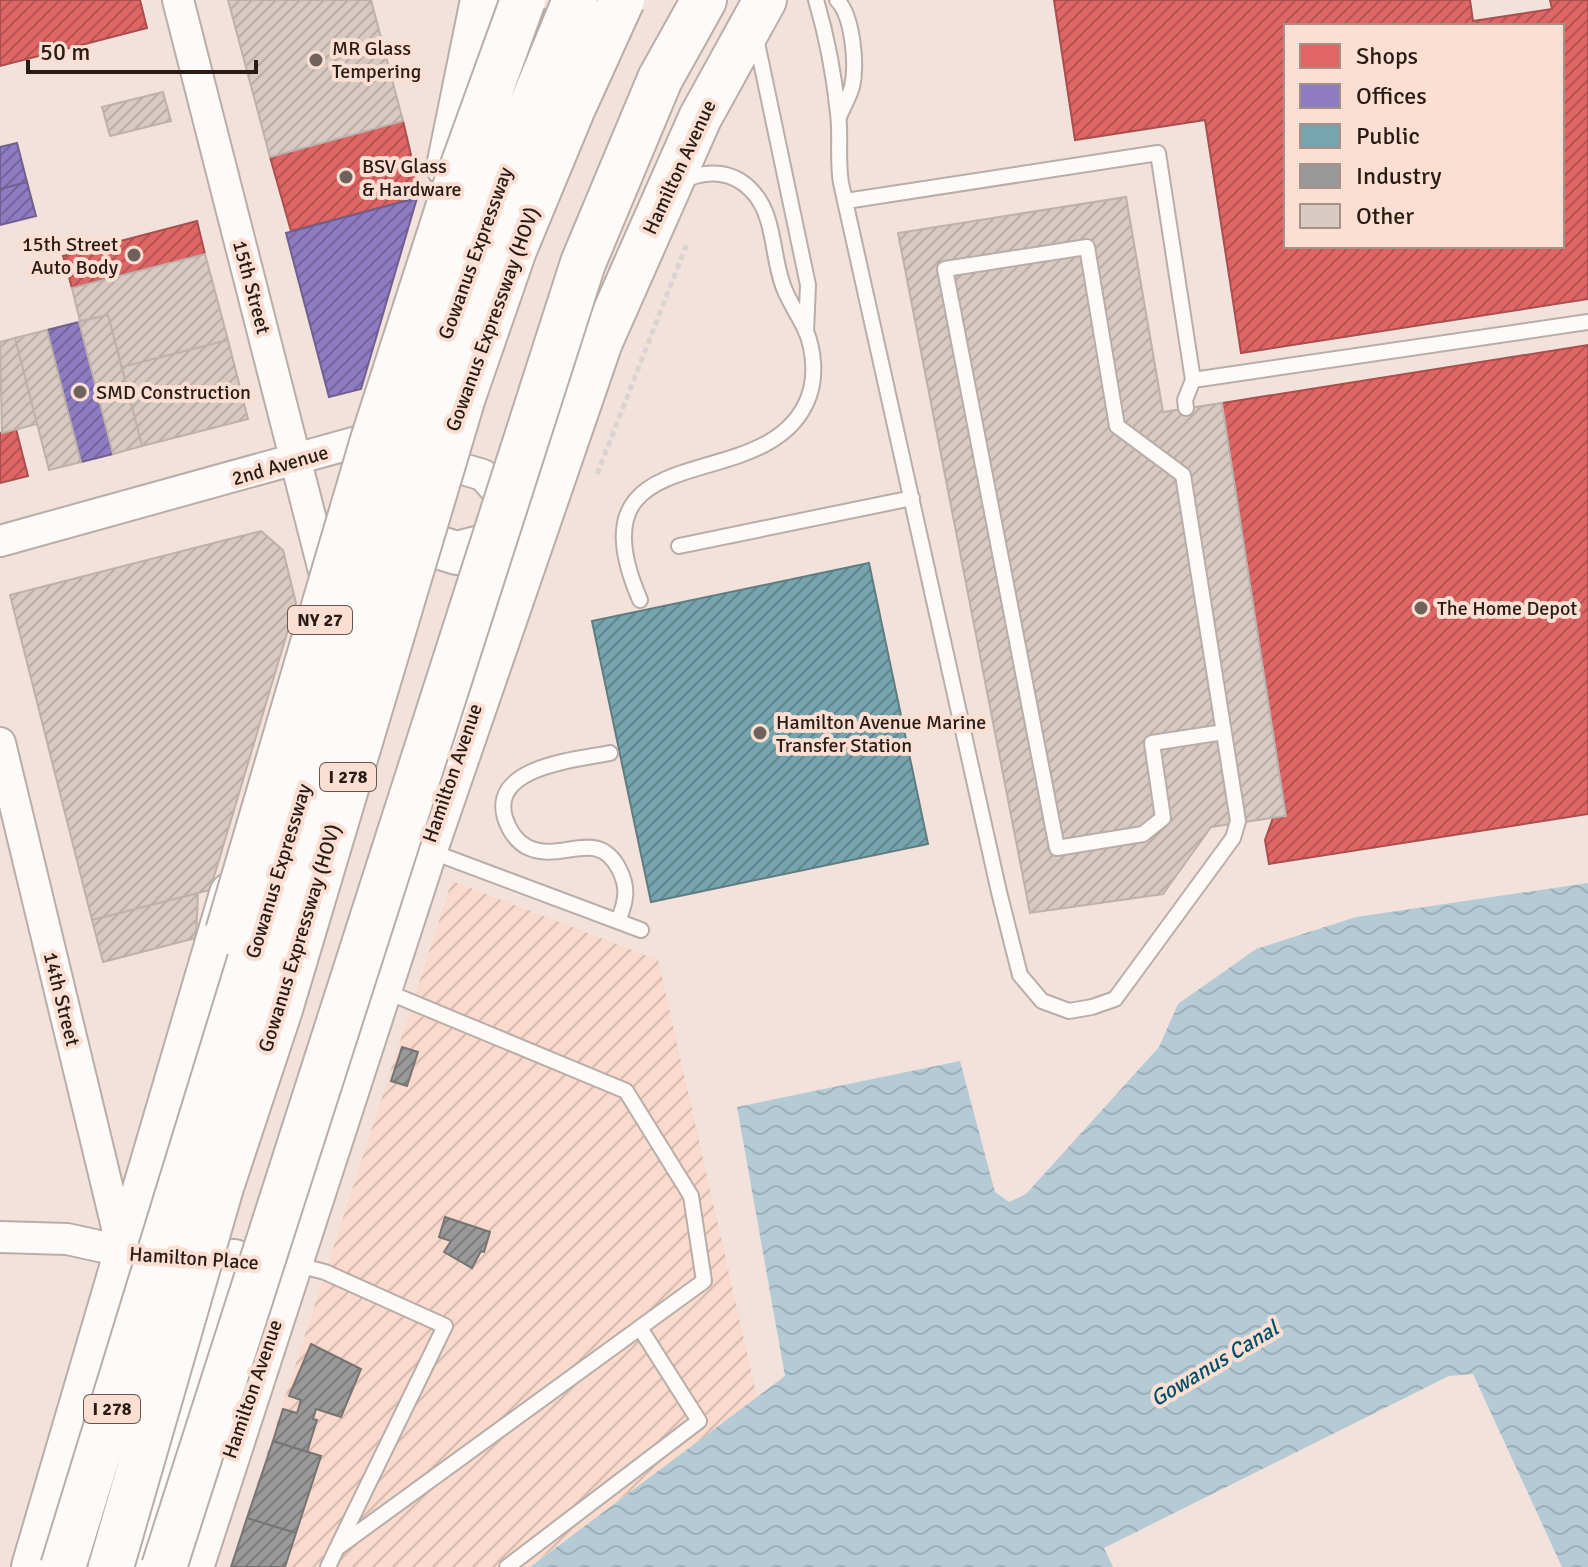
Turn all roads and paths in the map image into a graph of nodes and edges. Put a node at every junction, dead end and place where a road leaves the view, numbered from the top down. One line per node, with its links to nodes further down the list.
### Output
1 (178, 0): 21 (street, 15th Street)
2 (523, 0): 37 (highway, NY 27, bridge)
3 (575, 0): 37 (highway, Gowanus Expressway / I 278, bridge)
4 (622, 0): 44 (highway, Gowanus Expressway (HOV) / I 278, bridge)
5 (691, 0): 11 (highway)
6 (704, 0): 11 (highway)
7 (816, 0): 12 (lane)
8 (837, 0): 12 (lane)
9 (487, 4): 13 (highway)
10 (758, 11): 14 (main road, Hamilton Avenue); 17 (lane)
11 (660, 79): 46 (highway, bridge)
12 (839, 117): 15 (lane)
13 (443, 192): 20 (main road)
14 (664, 194): 17 (lane); 24 (main road, Hamilton Avenue)
15 (846, 201): 18 (lane); 22 (lane)
16 (1588, 322): 18 (lane)
17 (806, 332): 28 (lane)
18 (1193, 380): 19 (lane)
19 (1186, 408)
20 (364, 440): 21 (street, 2nd Avenue); 23 (main road); 24 (street)
21 (297, 461): 25 (street, 2nd Avenue); 27 (street, 15th Street)
22 (912, 498): 26 (lane); 29 (lane)
23 (347, 503): 24 (main road); 27 (main road)
24 (535, 533): 32 (main road, Hamilton Avenue)
25 (0, 541)
26 (679, 546)
27 (325, 575): 37 (main road)
28 (640, 600)
29 (1224, 732): 29 (lane)
30 (0, 743): 37 (street, 14th Street)
31 (610, 753): 33 (lane)
32 (426, 849): 33 (lane); 35 (main road, Hamilton Avenue)
33 (618, 921): 34 (lane)
34 (641, 930)
35 (381, 990): 39 (main road, Hamilton Avenue); 40 (lane)
36 (0, 1237): 37 (street, Hamilton Place)
37 (142, 1252): 38 (street, Hamilton Place); 42 (main road); 43 (highway, Gowanus Expressway / I 278, bridge)
38 (234, 1261): 39 (street, Hamilton Place); 45 (main road)
39 (294, 1264): 41 (lane); 47 (main road, Hamilton Avenue)
40 (640, 1328): 41 (lane); 49 (lane)
41 (337, 1548): 48 (lane)
42 (33, 1567)
43 (63, 1567)
44 (111, 1567)
45 (139, 1567)
46 (164, 1567)
47 (192, 1567)
48 (328, 1567)
49 (507, 1567)

